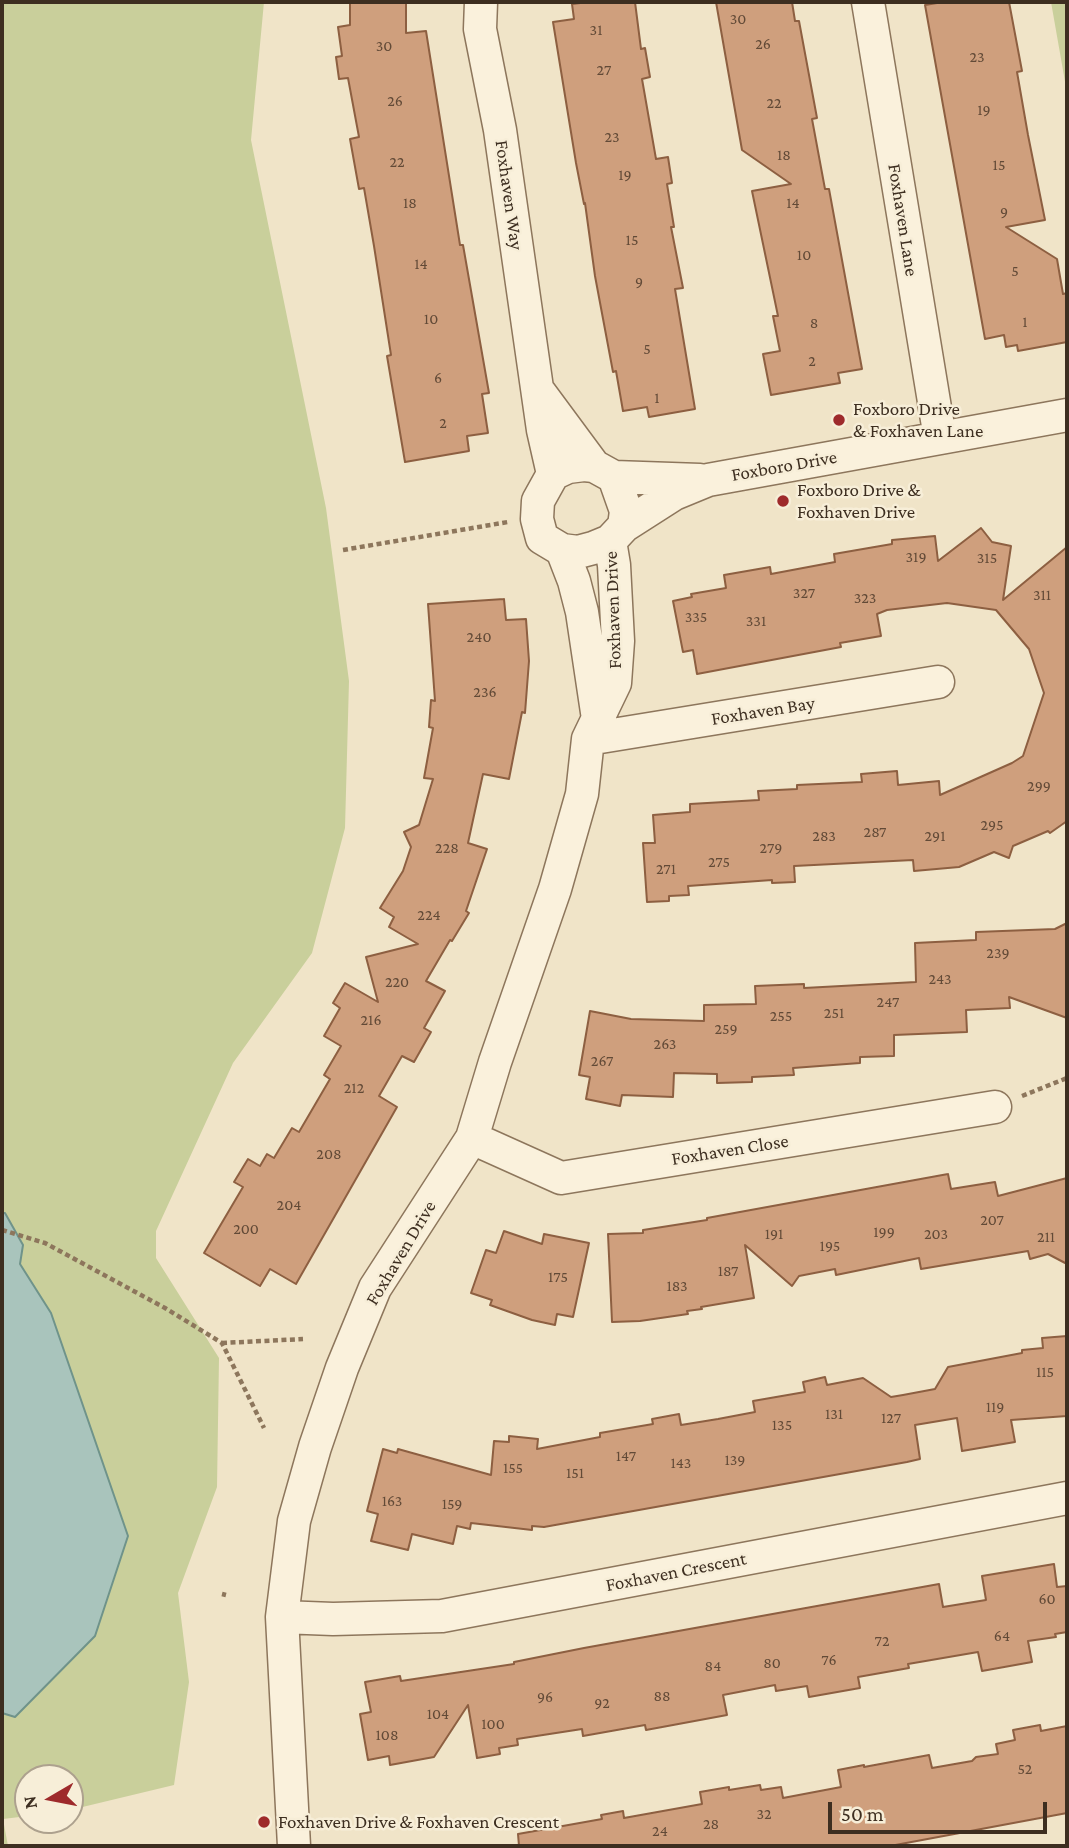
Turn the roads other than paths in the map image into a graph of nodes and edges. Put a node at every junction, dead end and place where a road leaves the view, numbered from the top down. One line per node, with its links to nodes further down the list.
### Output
1 (481, 2): 3 (street, Foxhaven Way)
2 (868, 2): 5 (street, Foxhaven Lane)
3 (537, 389): 6 (street, Foxhaven Way); 7 (street, Foxhaven Way)
4 (1067, 415): 5 (street, Foxboro Drive)
5 (940, 438): 8 (street, Foxboro Drive)
6 (604, 472): 7 (street); 8 (street, Foxboro Drive); 9 (street)
7 (553, 474): 10 (street)
8 (708, 480): 9 (street, Foxboro Drive)
9 (617, 533): 10 (street); 12 (street, Foxhaven Drive)
10 (562, 550): 12 (street, Foxhaven Drive)
11 (938, 682): 12 (street, Foxhaven Bay)
12 (593, 729): 14 (street, Foxhaven Drive)
13 (995, 1107): 14 (street, Foxhaven Close)
14 (472, 1138): 16 (street, Foxhaven Drive)
15 (1067, 1499): 16 (street, Foxhaven Crescent)
16 (282, 1617): 17 (street, Foxhaven Drive)
17 (294, 1846)

